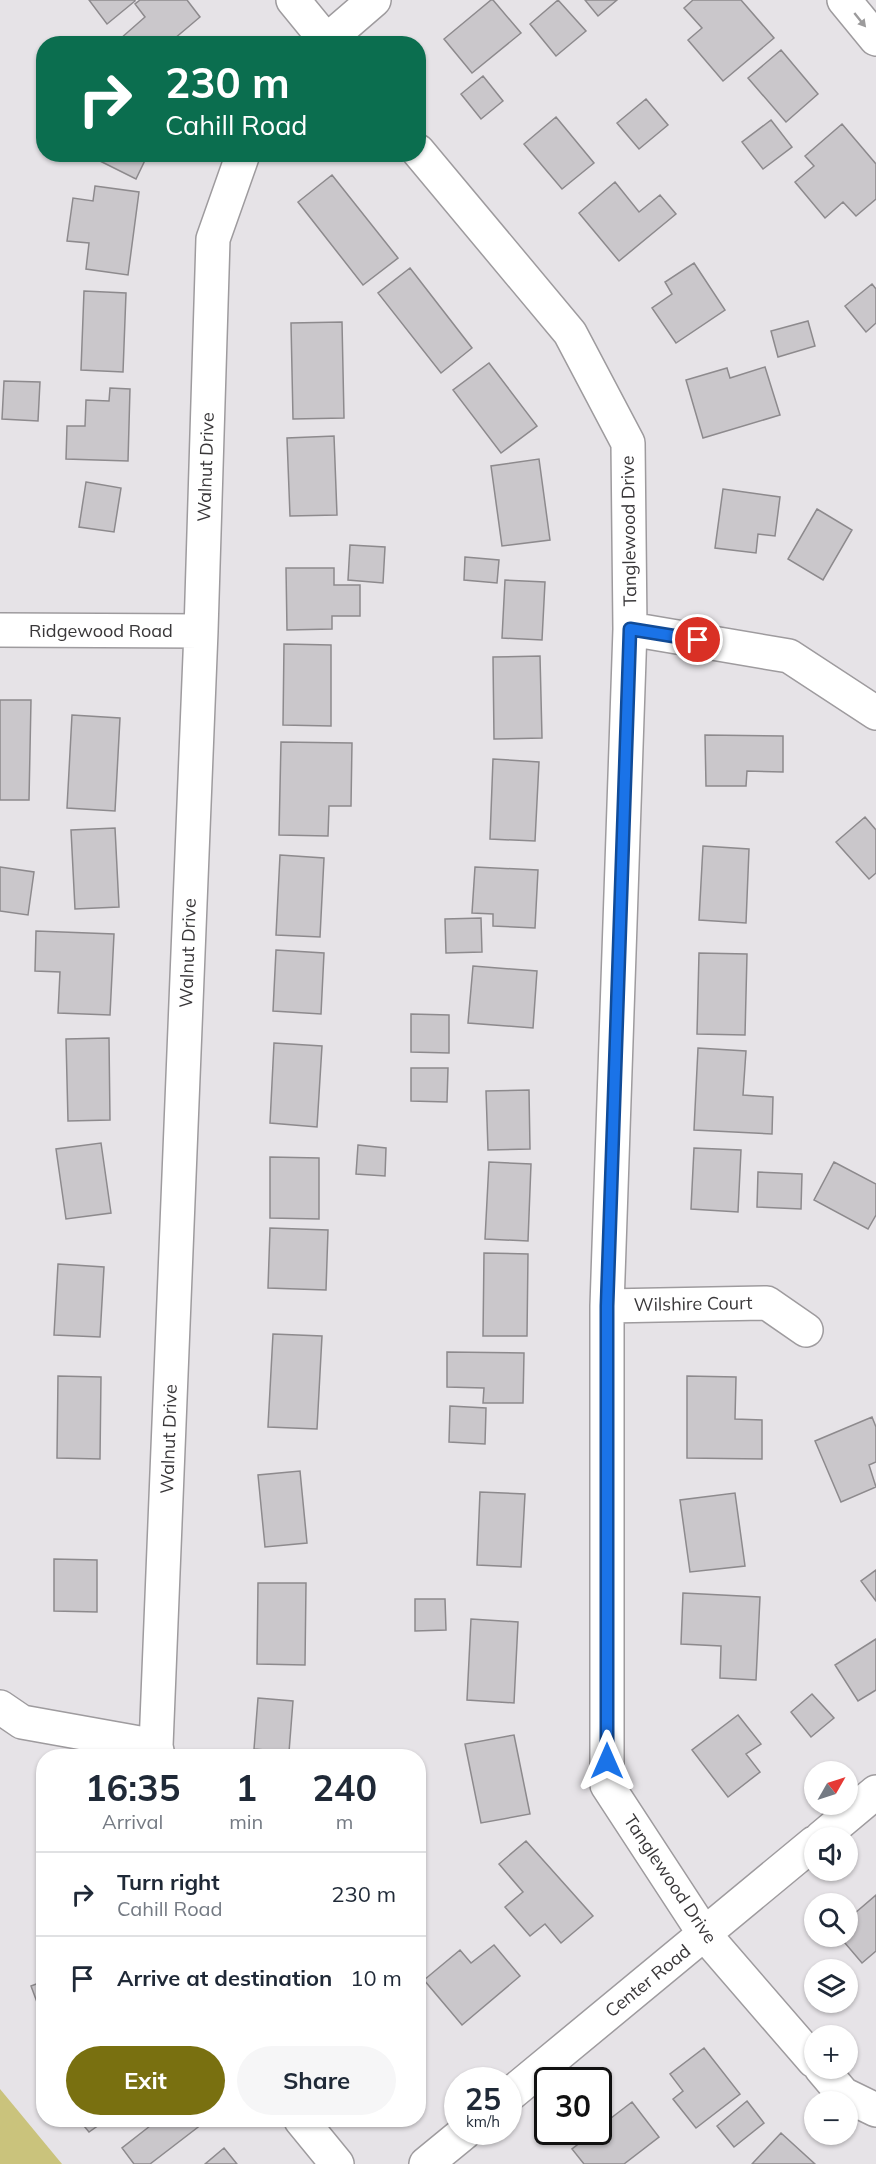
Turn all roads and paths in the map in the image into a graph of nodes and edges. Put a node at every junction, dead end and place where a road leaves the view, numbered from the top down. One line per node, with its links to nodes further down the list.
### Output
1 (293, 0): 4 (street)
2 (374, 0): 5 (street)
3 (844, 0): 6 (street, one-way to 6)
4 (321, 36)
5 (333, 36)
6 (876, 39)
7 (426, 161): 9 (street, Tanglewood Drive)
8 (240, 162): 11 (street, Walnut Drive)
9 (630, 629): 12 (street); 13 (street, Tanglewood Drive)
10 (0, 630): 11 (street, Ridgewood Road)
11 (201, 631): 17 (street, Walnut Drive)
12 (876, 713)
13 (607, 1306): 14 (street, Wilshire Court); 21 (street, Tanglewood Drive)
14 (806, 1330)
15 (0, 1707): 16 (street)
16 (148, 1749)
17 (157, 1749)
18 (876, 1792): 19 (street)
19 (834, 1827)
20 (804, 1851): 21 (street, Center Road)
21 (705, 1935): 22 (street, Tanglewood Drive); 24 (street, Center Road)
22 (804, 2049)
23 (830, 2079): 25 (street)
24 (522, 2085)
25 (876, 2110)
26 (307, 2127): 28 (street)
27 (449, 2145): 29 (street)
28 (337, 2164)
29 (426, 2164)

